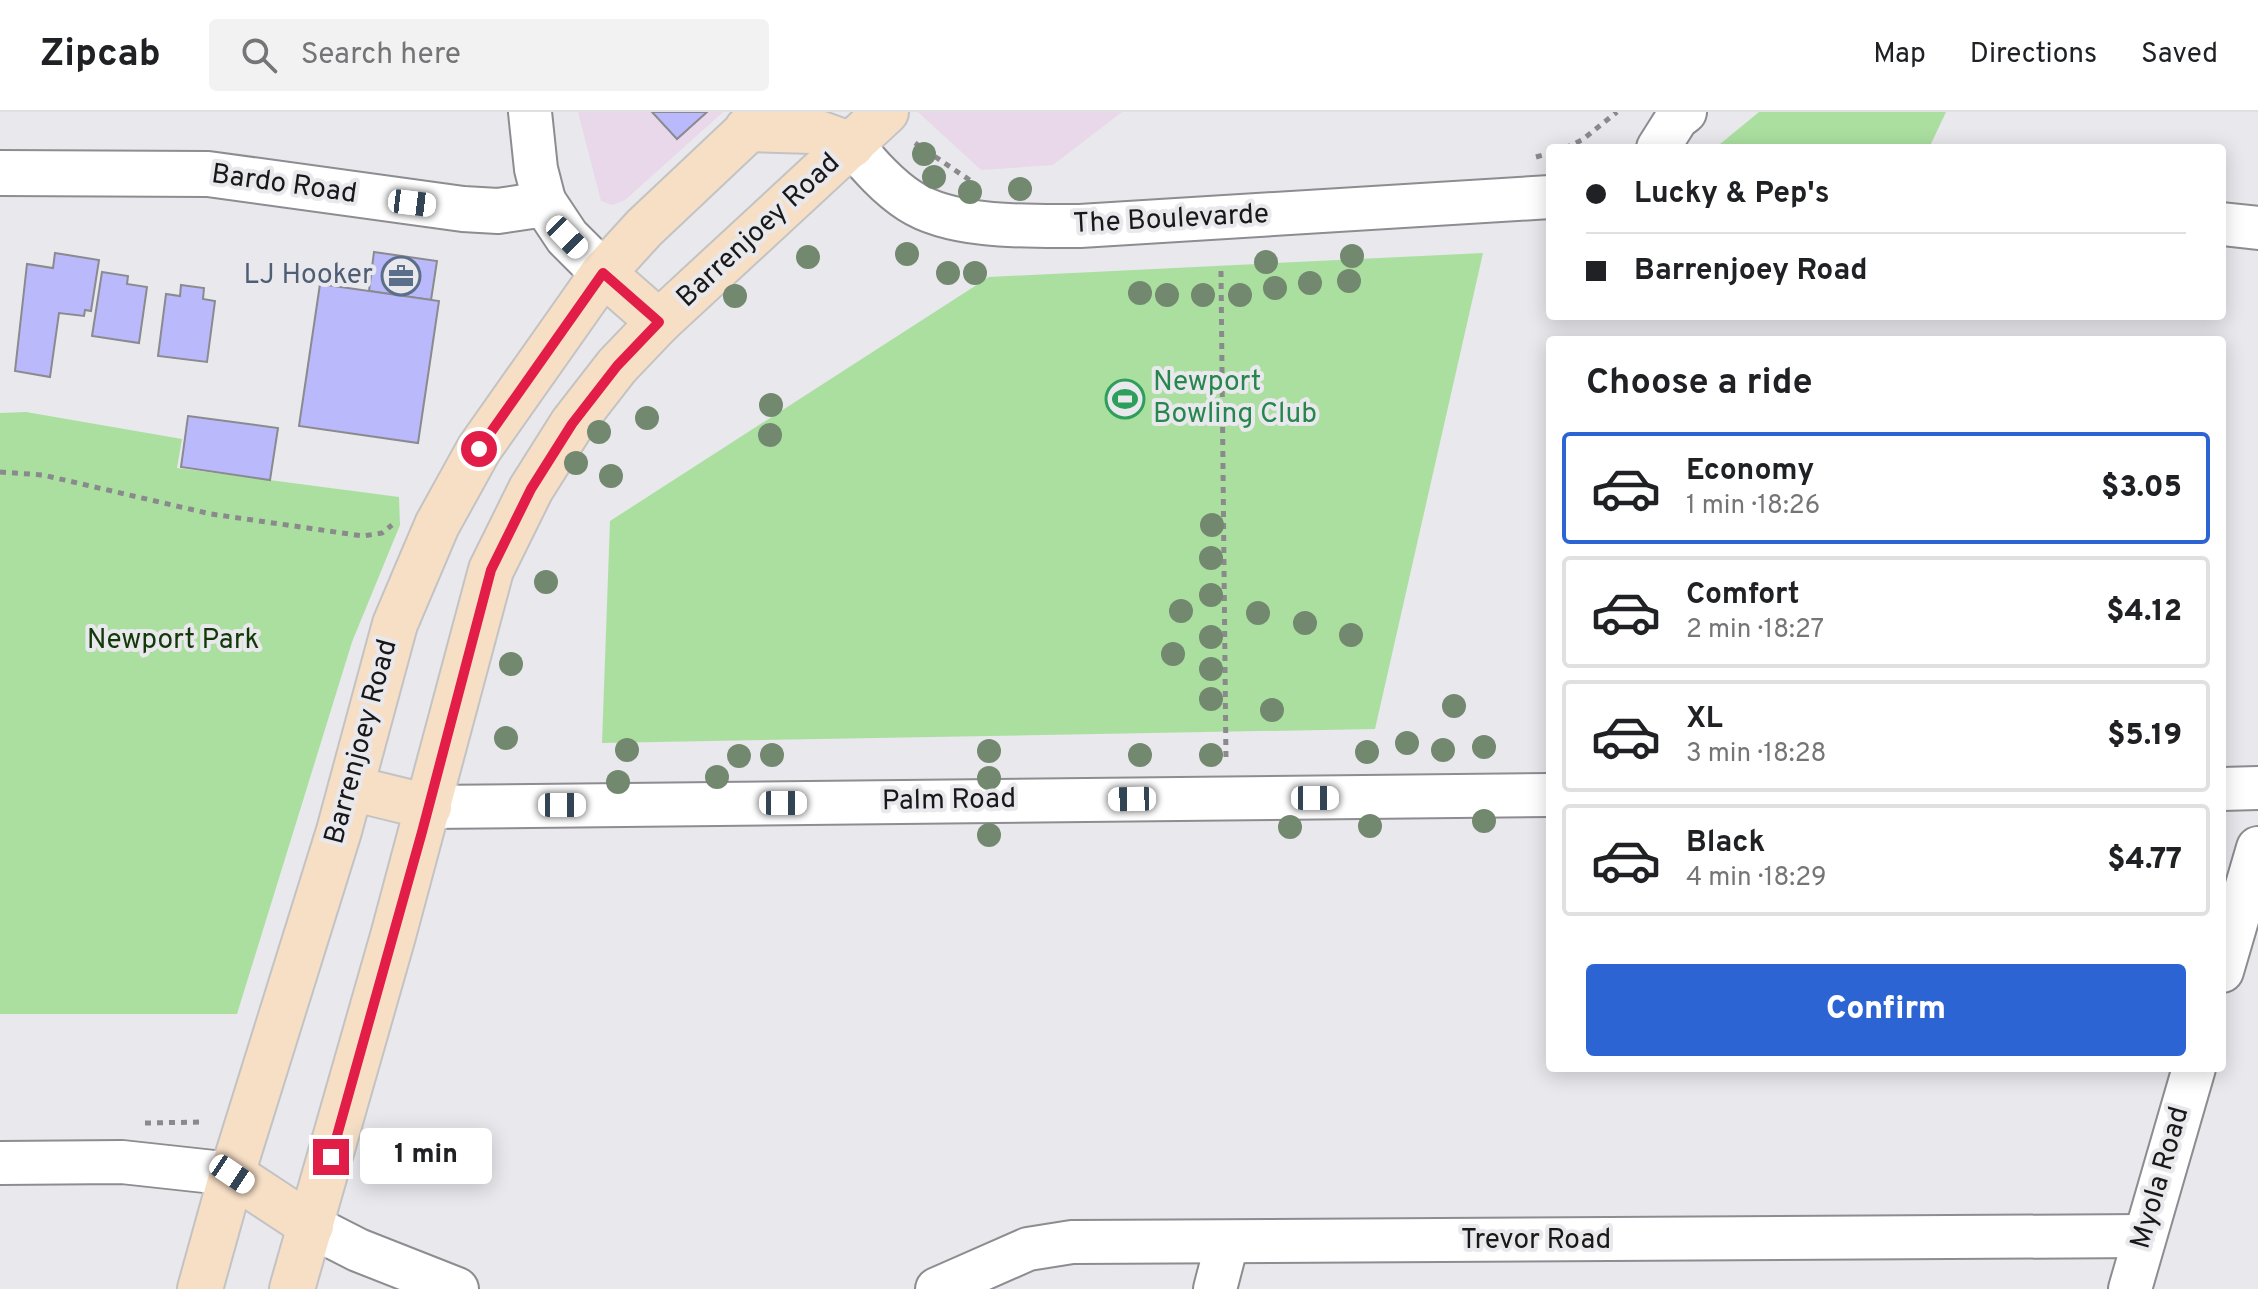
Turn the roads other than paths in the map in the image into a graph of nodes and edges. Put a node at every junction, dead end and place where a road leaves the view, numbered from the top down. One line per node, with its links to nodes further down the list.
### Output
1 (530, 112): 9 (street)
2 (886, 112): 5 (main road, Barrenjoey Road)
3 (1685, 112): 6 (street)
4 (757, 121): 5 (main road); 12 (main road, Barrenjoey Road)
5 (848, 129): 8 (street, The Boulevarde); 13 (main road, Barrenjoey Road)
6 (1661, 144)
7 (0, 173): 9 (street, Bardo Road)
8 (1546, 197)
9 (545, 204): 12 (street)
10 (2226, 224): 11 (street)
11 (2258, 228)
12 (603, 273): 13 (main road); 14 (main road, Barrenjoey Road)
13 (659, 322): 18 (main road, Barrenjoey Road)
14 (351, 788): 18 (main road, Palm Road); 23 (main road, Barrenjoey Road)
15 (2258, 788): 16 (street)
16 (2226, 789)
17 (1546, 795): 18 (street, Palm Road)
18 (429, 807): 24 (main road, Barrenjoey Road)
19 (2258, 848): 20 (street)
20 (2226, 957)
21 (2193, 1072): 25 (street, Myola Road)
22 (0, 1163): 23 (street)
23 (232, 1174): 24 (main road); 27 (main road, Barrenjoey Road)
24 (311, 1226): 28 (main road, Barrenjoey Road); 29 (street)
25 (2144, 1236): 26 (street, Trevor Road); 32 (street, Myola Road)
26 (1227, 1243): 30 (street, Trevor Road); 31 (street)
27 (200, 1289)
28 (292, 1289)
29 (457, 1289)
30 (937, 1289)
31 (1215, 1289)
32 (2130, 1289)

